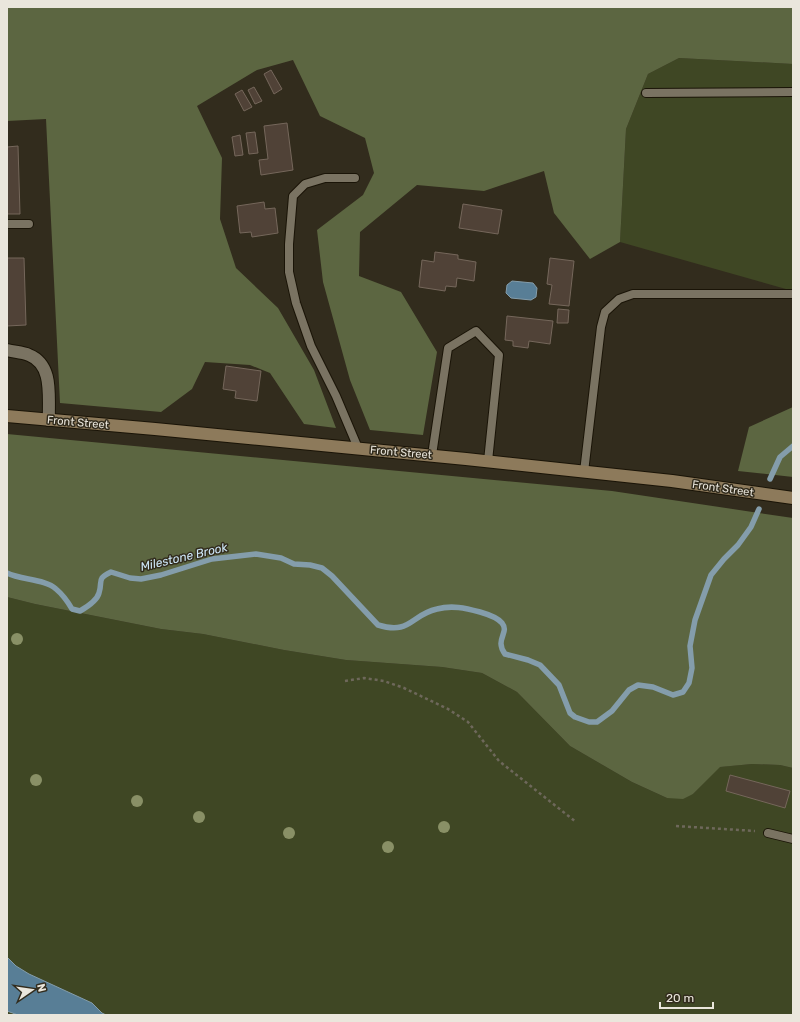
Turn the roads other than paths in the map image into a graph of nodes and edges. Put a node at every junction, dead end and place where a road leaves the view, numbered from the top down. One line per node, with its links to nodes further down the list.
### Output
1 (793, 92): 2 (lane)
2 (646, 93)
3 (355, 178): 10 (lane)
4 (7, 224): 5 (lane)
5 (29, 224)
6 (793, 294): 13 (lane)
7 (7, 350): 9 (street)
8 (7, 416): 9 (main road, Front Street)
9 (48, 420): 10 (main road, Front Street)
10 (358, 448): 11 (main road, Front Street)
11 (432, 455): 12 (main road, Front Street); 12 (lane)
12 (488, 461): 13 (main road, Front Street)
13 (584, 472): 14 (main road, Front Street)
14 (793, 498)
15 (768, 833): 16 (lane)
16 (793, 839)

